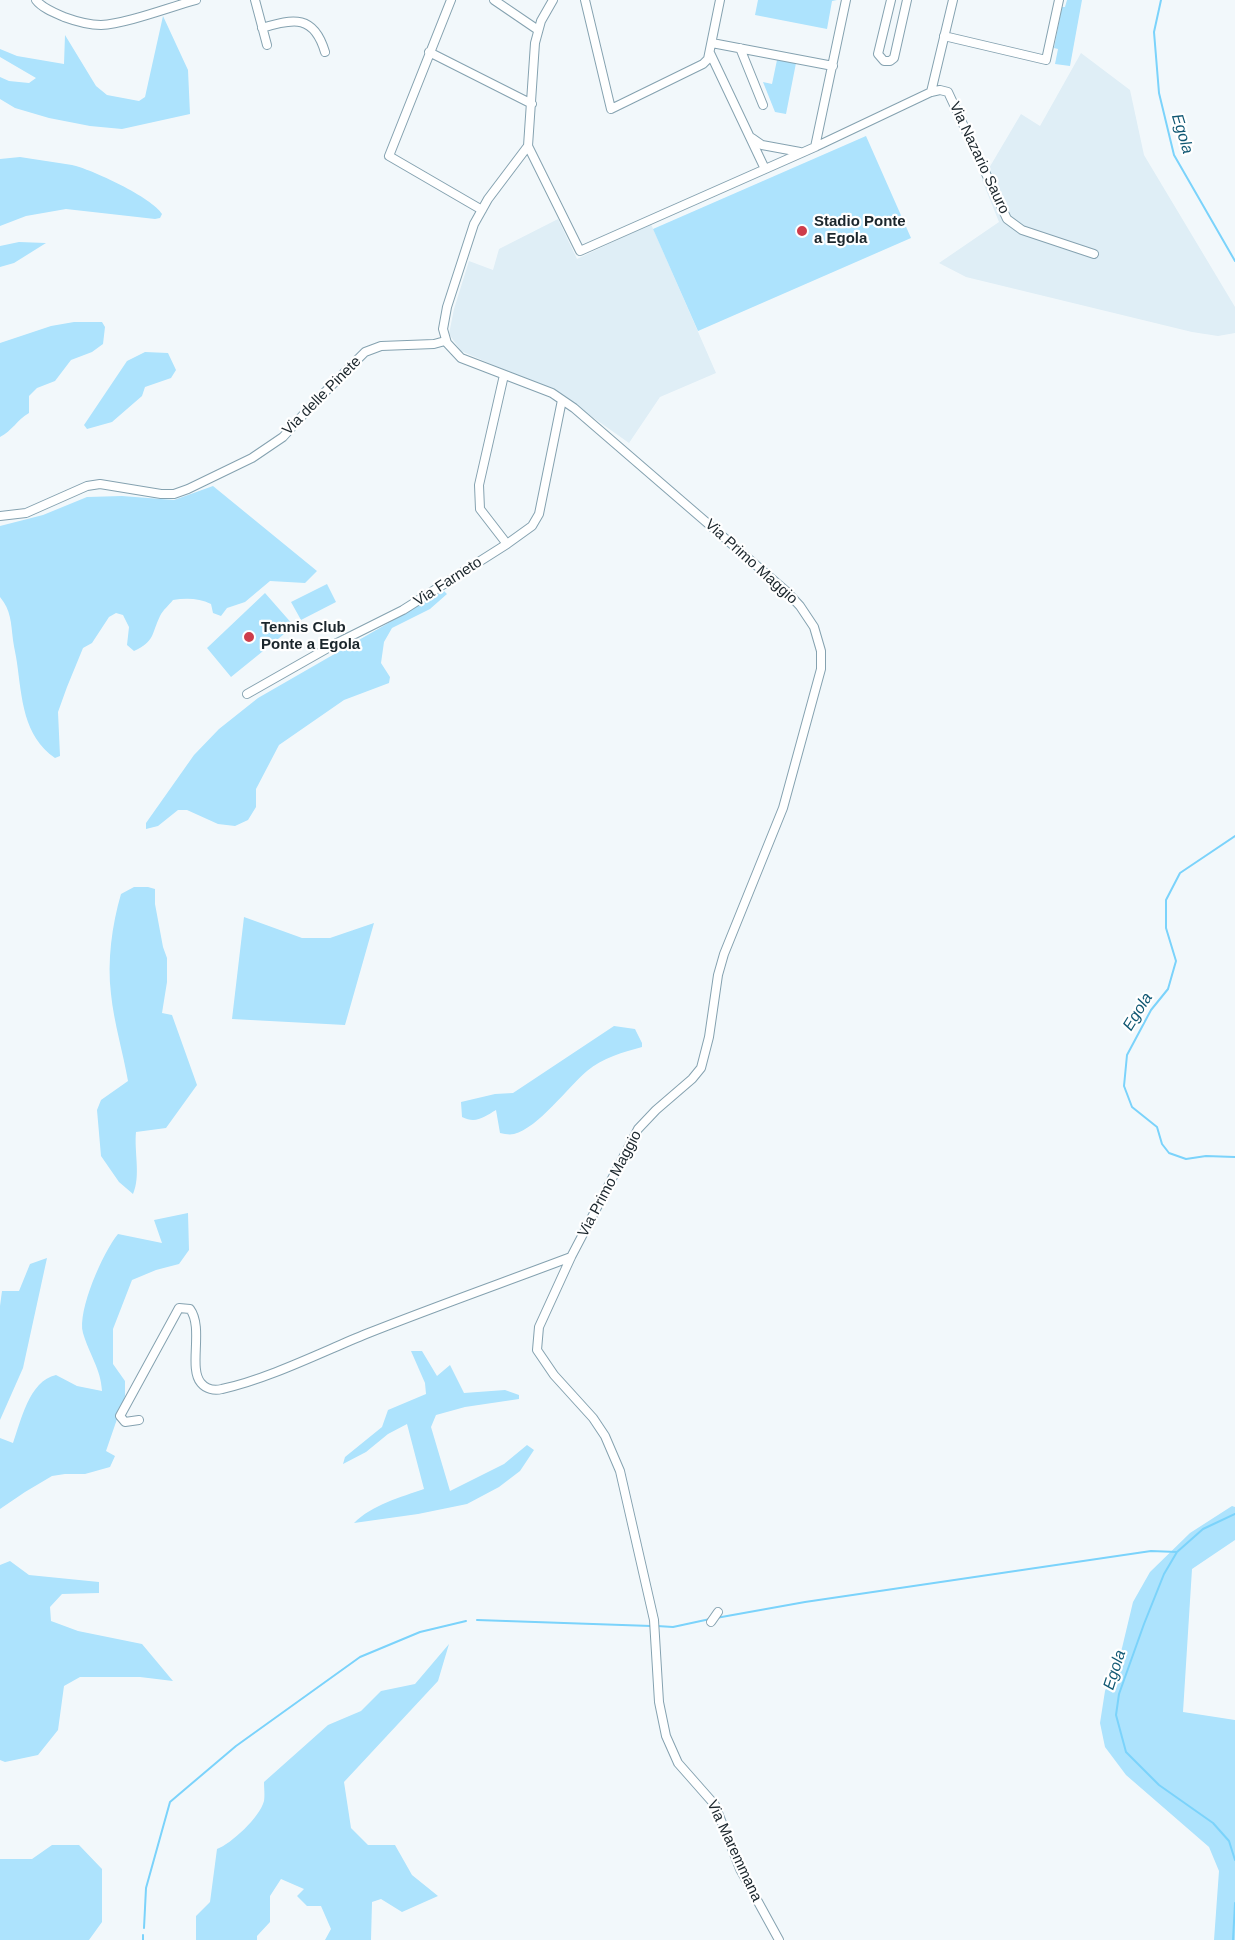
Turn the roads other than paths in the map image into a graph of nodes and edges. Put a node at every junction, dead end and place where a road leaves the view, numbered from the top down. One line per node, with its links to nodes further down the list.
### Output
1 (36, 0): 2 (street)
2 (196, 0)
3 (255, 0): 14 (street)
4 (451, 0): 21 (street)
5 (494, 0): 15 (street)
6 (553, 0): 15 (street)
7 (585, 0): 22 (street)
8 (720, 0): 17 (street)
9 (846, 0): 23 (street)
10 (891, 0): 11 (street)
11 (907, 0)
12 (952, 0): 16 (street)
13 (1059, 0): 16 (street)
14 (262, 28): 18 (street); 20 (street)
15 (538, 30): 25 (street)
16 (944, 36): 24 (street)
17 (712, 43): 19 (street); 22 (street)
18 (267, 45)
19 (740, 48): 23 (street); 26 (street)
20 (325, 52)
21 (429, 52): 25 (street); 32 (street)
22 (710, 53): 27 (street)
23 (832, 66): 29 (street)
24 (931, 92): 29 (street, Via Nazario Sauro); 33 (street, Via Nazario Sauro)
25 (532, 104): 28 (street)
26 (763, 105)
27 (749, 136): 30 (street); 31 (street)
28 (528, 146): 31 (street, Via Nazario Sauro); 32 (street)
29 (815, 147): 30 (street, Via Nazario Sauro)
30 (801, 153): 31 (street, Via Nazario Sauro)
31 (765, 169)
32 (482, 210): 34 (street)
33 (1094, 254)
34 (446, 341): 35 (street, Via Primo Maggio); 37 (street, Via delle Pinete)
35 (504, 375): 36 (street, Via Primo Maggio); 38 (street)
36 (562, 400): 38 (street, Via Farneto); 40 (street, Via Primo Maggio)
37 (0, 516)
38 (507, 544): 39 (street, Via Farneto)
39 (247, 694)
40 (571, 1257): 41 (street); 44 (street, Via Primo Maggio)
41 (139, 1420)
42 (718, 1612): 43 (street)
43 (711, 1622)
44 (655, 1624): 45 (street, Via Maremmana)
45 (778, 1940)

